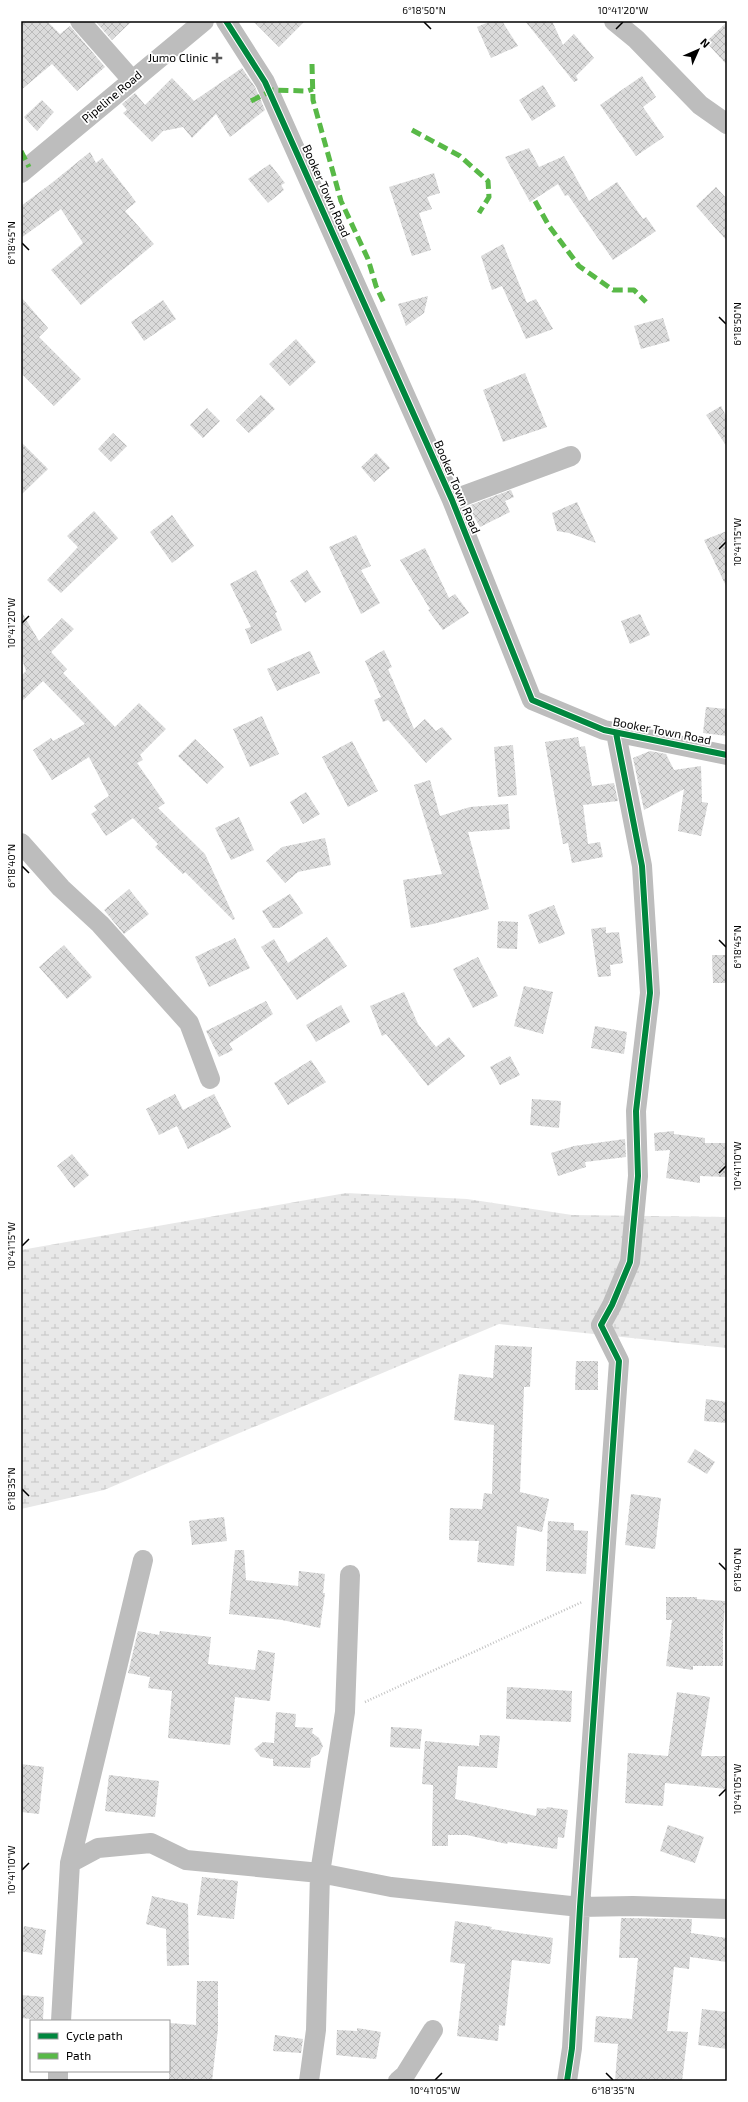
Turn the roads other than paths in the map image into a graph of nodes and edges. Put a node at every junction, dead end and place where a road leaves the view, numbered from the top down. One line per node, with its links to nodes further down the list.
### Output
1 (80, 21): 5 (street)
2 (204, 21): 5 (street, Pipeline Road)
3 (226, 21): 9 (street, Booker Town Road)
4 (614, 21): 6 (street)
5 (132, 80): 7 (street, Pipeline Road)
6 (727, 124)
7 (21, 173)
8 (571, 456): 9 (street)
9 (452, 500): 10 (street, Booker Town Road)
10 (616, 733): 11 (street, Booker Town Road); 18 (street)
11 (727, 754)
12 (21, 843): 13 (street)
13 (210, 1079)
14 (143, 1560): 16 (street)
15 (350, 1575): 17 (street)
16 (70, 1863): 17 (street); 20 (street)
17 (320, 1873): 18 (street); 22 (street)
18 (580, 1907): 19 (street); 24 (street)
19 (727, 1908)
20 (61, 2020)
21 (433, 2030): 23 (street)
22 (309, 2081)
23 (398, 2081)
24 (567, 2081)

